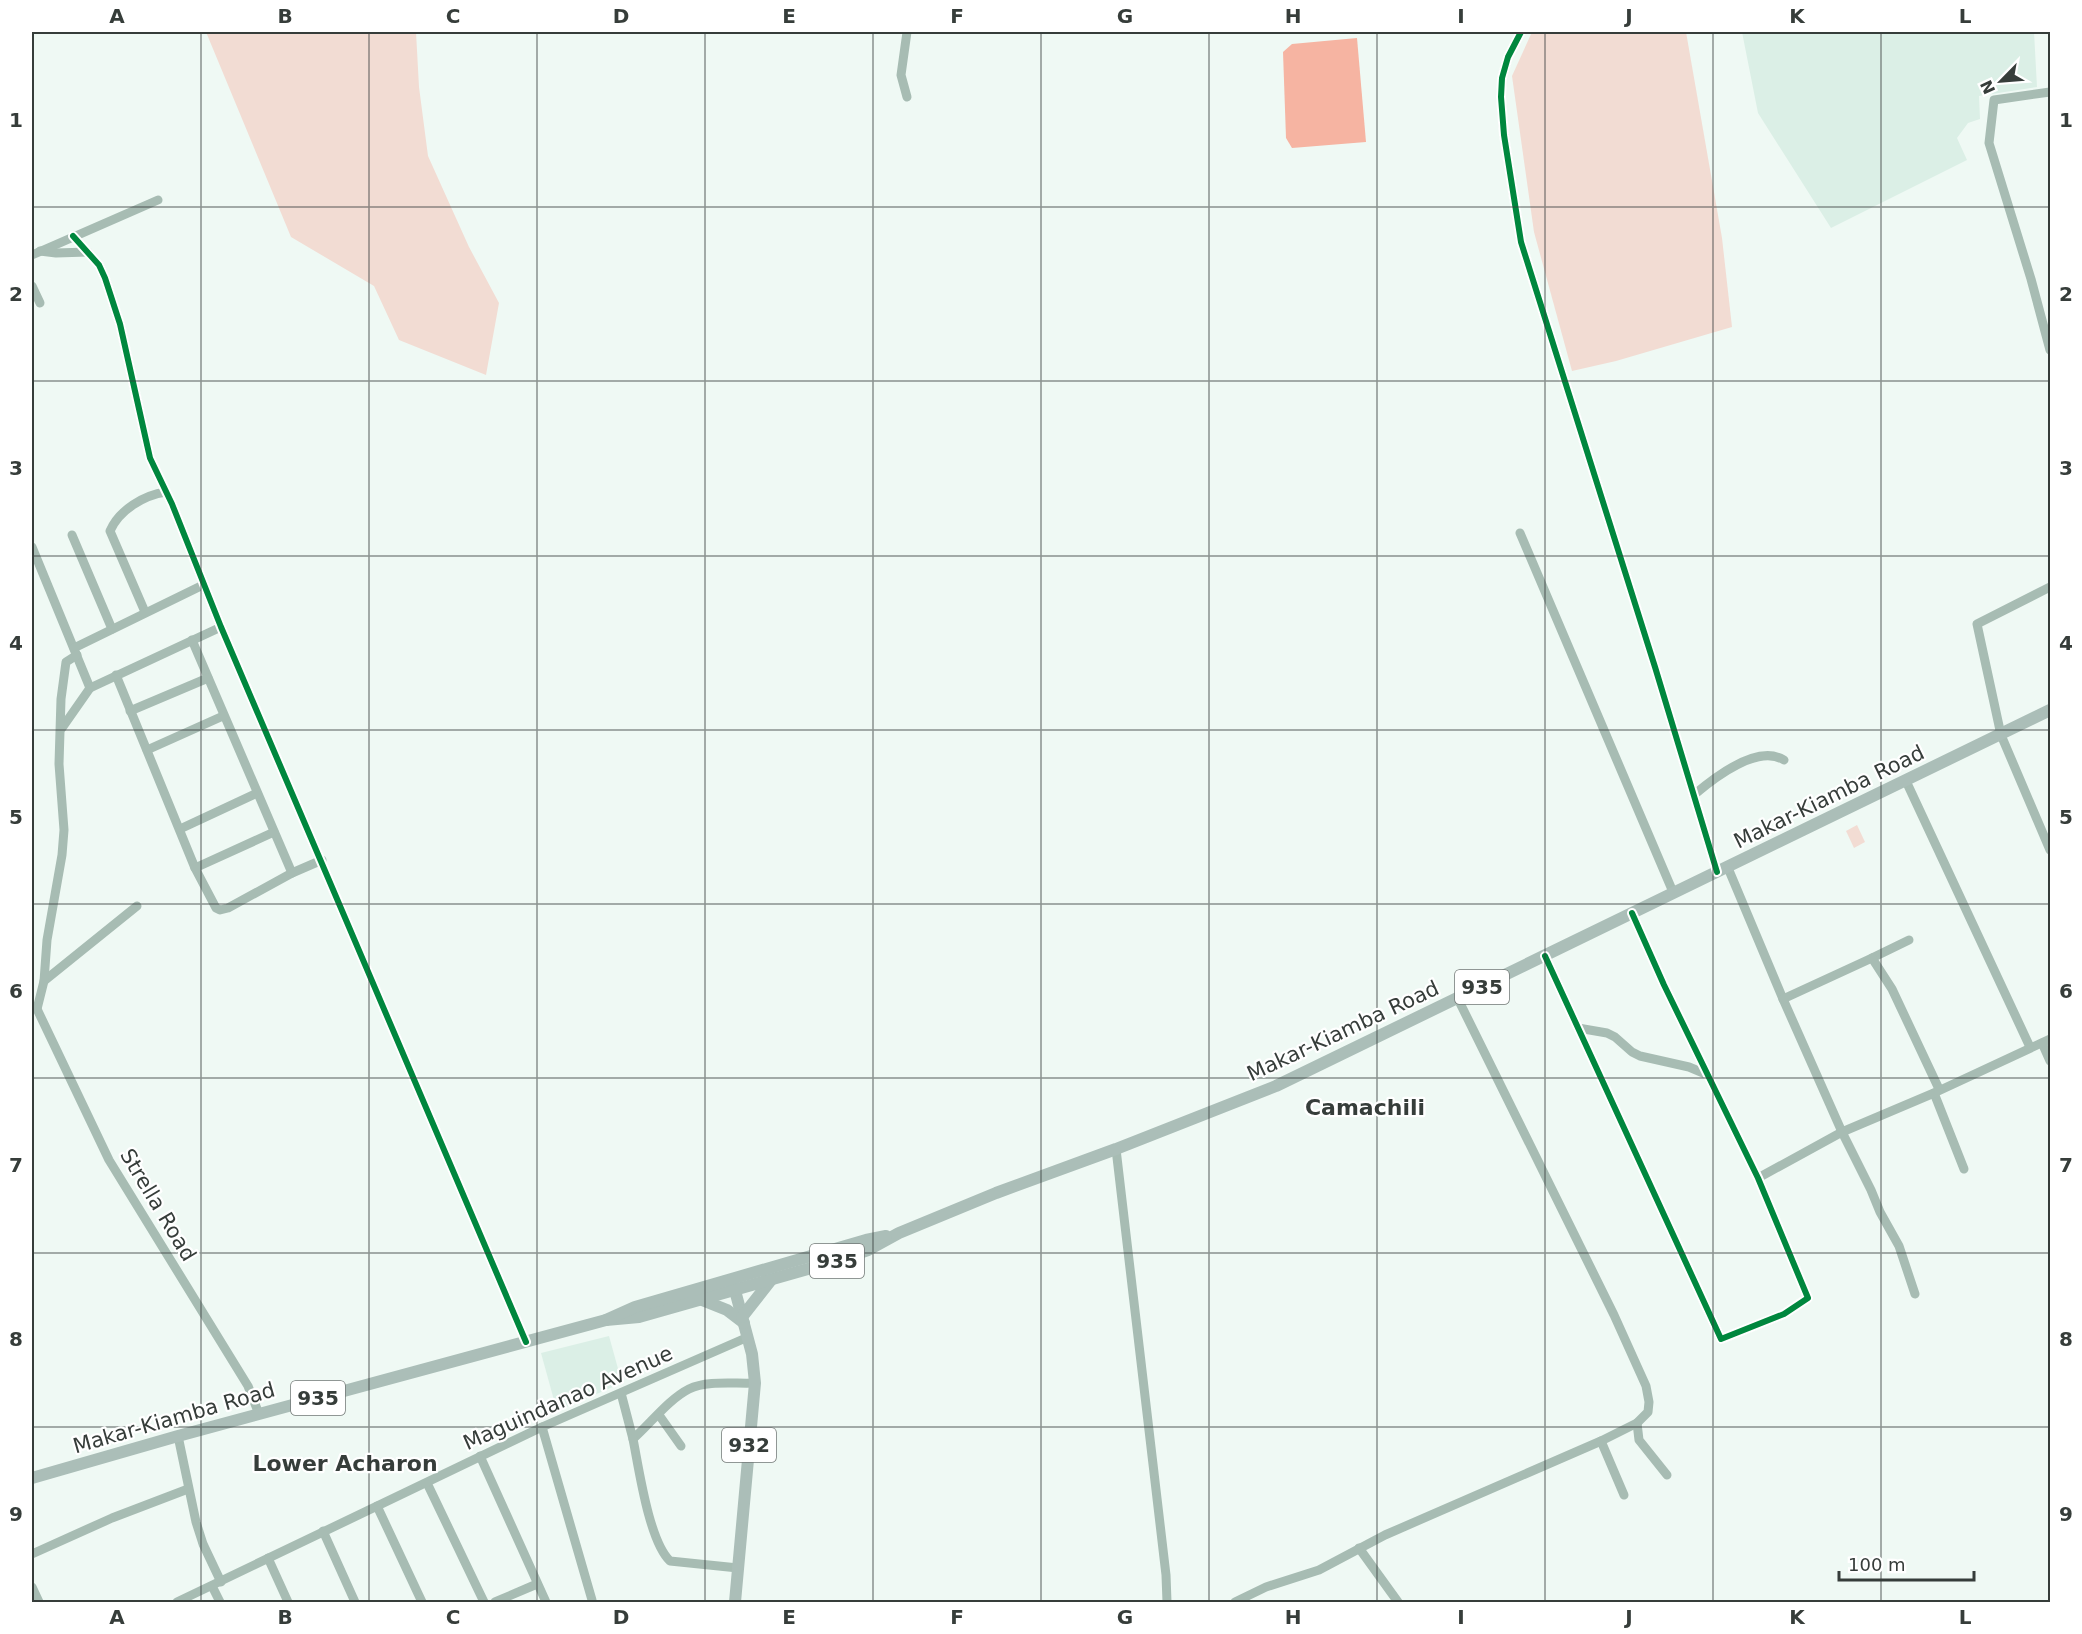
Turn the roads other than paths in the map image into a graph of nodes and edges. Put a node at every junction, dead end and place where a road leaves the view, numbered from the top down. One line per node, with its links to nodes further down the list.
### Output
1 (908, 32): 4 (street)
2 (1521, 32): 35 (street)
3 (2050, 92): 11 (street)
4 (906, 97)
5 (158, 200): 6 (street)
6 (73, 236): 7 (street); 8 (street)
7 (88, 252): 8 (street); 12 (street)
8 (35, 253)
9 (32, 286): 10 (street)
10 (40, 303)
11 (2050, 350)
12 (166, 492): 16 (street); 18 (street)
13 (1520, 533): 43 (street)
14 (72, 535): 20 (street)
15 (32, 547): 22 (street)
16 (204, 585): 18 (street); 19 (street)
17 (2050, 587): 30 (street)
18 (146, 612): 20 (street)
19 (221, 627): 21 (street); 39 (street)
20 (112, 629): 22 (street)
21 (192, 640): 23 (street); 24 (street)
22 (75, 652): 25 (street); 29 (street)
23 (116, 675): 25 (street); 27 (street)
24 (207, 678): 27 (street); 28 (street)
25 (90, 688): 29 (street)
26 (2050, 710): 30 (main road, Makar-Kiamba Road / 935)
27 (130, 711): 31 (street)
28 (224, 716): 31 (street); 34 (street)
29 (62, 728): 49 (street)
30 (2001, 735): 33 (main road, Makar-Kiamba Road / 935); 38 (street)
31 (147, 750): 36 (street)
32 (1784, 760): 35 (street)
33 (1906, 781): 41 (main road, Makar-Kiamba Road / 935); 55 (street)
34 (257, 793): 36 (street); 37 (street)
35 (1695, 794): 41 (street)
36 (180, 829): 40 (street)
37 (274, 832): 40 (street); 42 (street)
38 (2050, 850)
39 (322, 860): 42 (street); 71 (street)
40 (195, 868): 42 (street)
41 (1723, 870): 43 (main road, Makar-Kiamba Road / 935); 51 (street)
42 (292, 873)
43 (1673, 892): 45 (main road, Makar-Kiamba Road / 935)
44 (138, 906): 49 (street)
45 (1632, 913): 47 (main road, Makar-Kiamba Road / 935); 57 (street)
46 (1909, 940): 48 (street)
47 (1545, 956): 50 (main road, Makar-Kiamba Road / 935); 53 (street)
48 (1872, 958): 51 (street); 58 (street)
49 (44, 981): 52 (street)
50 (1458, 999): 60 (main road, Makar-Kiamba Road / 935); 76 (street)
51 (1783, 999): 59 (street)
52 (34, 1010): 74 (street, Strella Road)
53 (1578, 1028): 57 (street); 62 (street)
54 (2046, 1041): 55 (street); 56 (street)
55 (2030, 1047): 58 (street)
56 (2050, 1061)
57 (1708, 1075): 62 (street)
58 (1936, 1091): 59 (street); 61 (street)
59 (1842, 1132): 62 (street); 66 (street)
60 (1116, 1149): 63 (main road, Makar-Kiamba Road / 935); 108 (street)
61 (1964, 1169)
62 (1758, 1178)
63 (899, 1233): 64 (main road, Makar-Kiamba Road / 935); 65 (main road, Makar-Kiamba Road / 935)
64 (771, 1280): 65 (main road, Makar-Kiamba Road / 935); 69 (main road)
65 (734, 1285): 67 (main road, Makar-Kiamba Road / 935); 68 (main road, Makar-Kiamba Road / 935); 69 (main road, 932)
66 (1916, 1294)
67 (702, 1300): 68 (main road, Makar-Kiamba Road / 935); 69 (main road)
68 (606, 1320): 71 (main road, Makar-Kiamba Road / 935)
69 (743, 1320): 70 (main road, 932)
70 (748, 1337): 72 (main road, 932); 73 (street, Maguindanao Avenue)
71 (526, 1342): 74 (main road, Makar-Kiamba Road / 935)
72 (755, 1383): 75 (street); 93 (main road, 932)
73 (621, 1393): 77 (street, Maguindanao Avenue); 79 (street)
74 (259, 1414): 78 (main road, Makar-Kiamba Road / 935)
75 (659, 1415): 79 (street); 81 (street)
76 (1637, 1423): 80 (street); 83 (street)
77 (542, 1428): 82 (street, Maguindanao Avenue); 97 (street)
78 (178, 1436): 84 (main road, Makar-Kiamba Road / 935); 86 (street)
79 (633, 1439): 93 (street)
80 (1601, 1441): 87 (street); 90 (street)
81 (681, 1446)
82 (480, 1456): 85 (street, Maguindanao Avenue); 95 (street)
83 (1667, 1475)
84 (32, 1478)
85 (427, 1483): 88 (street, Maguindanao Avenue); 104 (street)
86 (188, 1490): 91 (street); 94 (street)
87 (1624, 1495)
88 (377, 1506): 89 (street, Maguindanao Avenue); 103 (street)
89 (323, 1531): 92 (street, Maguindanao Avenue); 102 (street)
90 (1359, 1548): 109 (street); 110 (street)
91 (32, 1554)
92 (268, 1558): 94 (street, Maguindanao Avenue); 101 (street)
93 (738, 1568): 107 (main road, 932)
94 (217, 1584): 99 (street, Maguindanao Avenue); 100 (street)
95 (537, 1584): 105 (street); 106 (street)
96 (32, 1587): 98 (street)
97 (592, 1600)
98 (39, 1602)
99 (177, 1602)
100 (220, 1602)
101 (288, 1602)
102 (355, 1602)
103 (422, 1602)
104 (484, 1602)
105 (495, 1602)
106 (546, 1602)
107 (735, 1602)
108 (1167, 1602)
109 (1235, 1602)
110 (1398, 1602)

